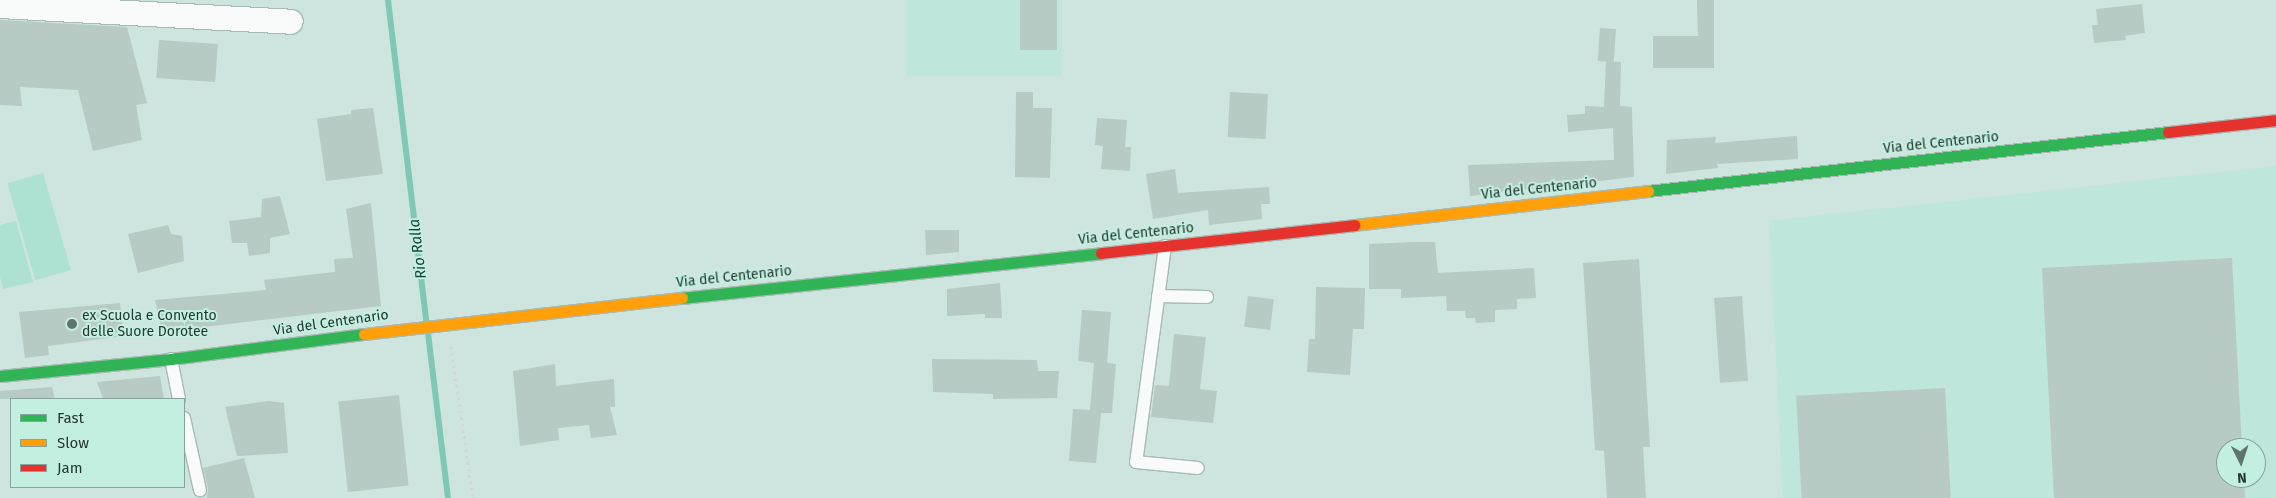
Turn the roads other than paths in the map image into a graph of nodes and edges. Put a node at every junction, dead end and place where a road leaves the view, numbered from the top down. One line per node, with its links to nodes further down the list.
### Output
1 (0, 6): 2 (street)
2 (292, 22)
3 (2276, 120): 4 (street, Via del Centenario)
4 (1165, 246): 5 (lane); 7 (street, Via del Centenario)
5 (1158, 296): 6 (lane); 11 (lane)
6 (1207, 297)
7 (171, 359): 8 (street, Via del Centenario); 9 (lane)
8 (0, 376)
9 (180, 398)
10 (185, 422): 12 (lane)
11 (1198, 468)
12 (200, 490)

